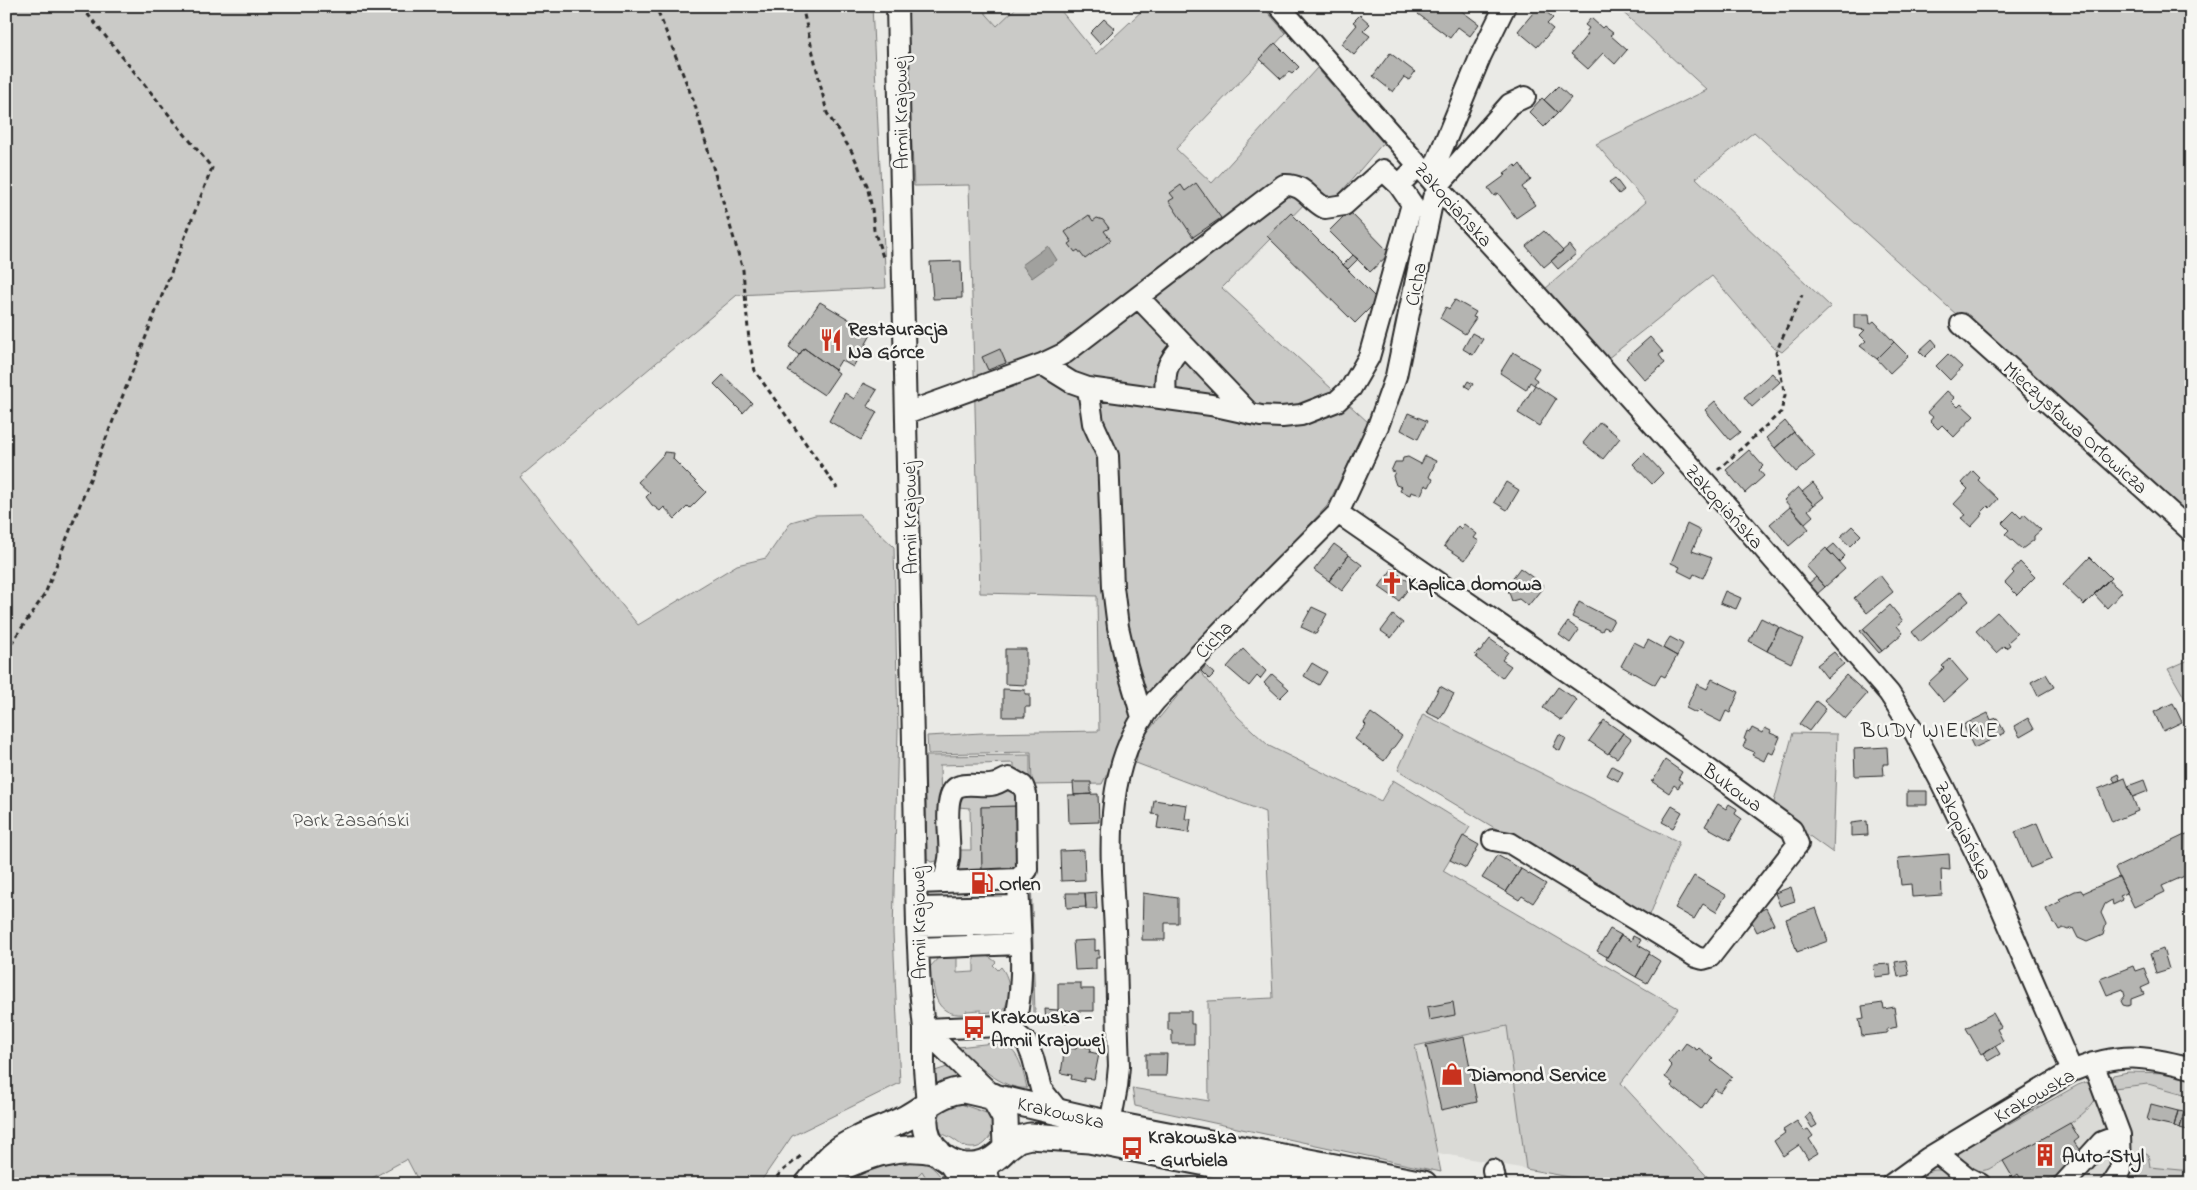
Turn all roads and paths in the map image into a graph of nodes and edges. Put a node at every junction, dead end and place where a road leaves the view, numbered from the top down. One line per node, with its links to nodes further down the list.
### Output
1 (81, 6): 24 (path)
2 (653, 6): 21 (path)
3 (802, 6): 10 (path)
4 (897, 6): 18 (street, Armii Krajowej)
5 (1279, 6): 8 (street, Zakopiańska)
6 (1505, 6): 8 (street, Cicha)
7 (1525, 97): 8 (street)
8 (1431, 179): 9 (street); 20 (street, Zakopiańska); 22 (street, Cicha)
9 (1399, 185): 12 (street); 19 (street)
10 (885, 264)
11 (1802, 295): 20 (path)
12 (1138, 297): 14 (street); 15 (street)
13 (1961, 324): 23 (street, Mieczysława Orłowicza)
14 (1184, 345): 17 (street); 19 (street)
15 (1042, 364): 16 (street); 18 (street)
16 (1088, 388): 17 (street); 25 (street)
17 (1166, 399): 19 (street)
18 (906, 413): 29 (street, Armii Krajowej)
19 (1250, 414)
20 (1705, 482): 38 (street, Zakopiańska)
21 (837, 488)
22 (1338, 513): 25 (street, Cicha); 26 (street, Bukowa)
23 (2191, 531)
24 (6, 651)
25 (1142, 717): 42 (street, Cicha)
26 (1493, 840)
27 (1018, 879): 28 (street); 28 (street); 30 (street)
28 (944, 882): 29 (street)
29 (917, 883): 31 (street, Armii Krajowej)
30 (1019, 915): 31 (street); 32 (street)
31 (917, 917): 33 (street, Armii Krajowej)
32 (1020, 944): 33 (street); 35 (street)
33 (918, 948): 34 (street, Armii Krajowej)
34 (924, 1029): 35 (street); 39 (street); 40 (street, Armii Krajowej)
35 (1014, 1031): 41 (street)
36 (2093, 1063): 37 (street, Krakowska); 38 (street, Krakowska); 43 (street)
37 (2191, 1068)
38 (2072, 1072): 45 (street, Krakowska)
39 (993, 1096): 40 (main road); 41 (main road, Krakowska); 44 (main road)
40 (927, 1106): 46 (main road); 48 (main road)
41 (1061, 1114): 42 (main road, Krakowska)
42 (1110, 1124): 51 (main road, Krakowska)
43 (2120, 1135): 54 (street); 55 (street)
44 (1006, 1148): 47 (main road); 50 (main road, Krakowska)
45 (1937, 1153): 52 (street, Krakowska); 53 (street)
46 (942, 1155): 47 (main road); 48 (main road); 49 (street)
47 (988, 1174)
48 (810, 1182)
49 (962, 1184)
50 (1313, 1184)
51 (1424, 1184)
52 (1892, 1184)
53 (1980, 1184)
54 (2064, 1184)
55 (2112, 1184)

